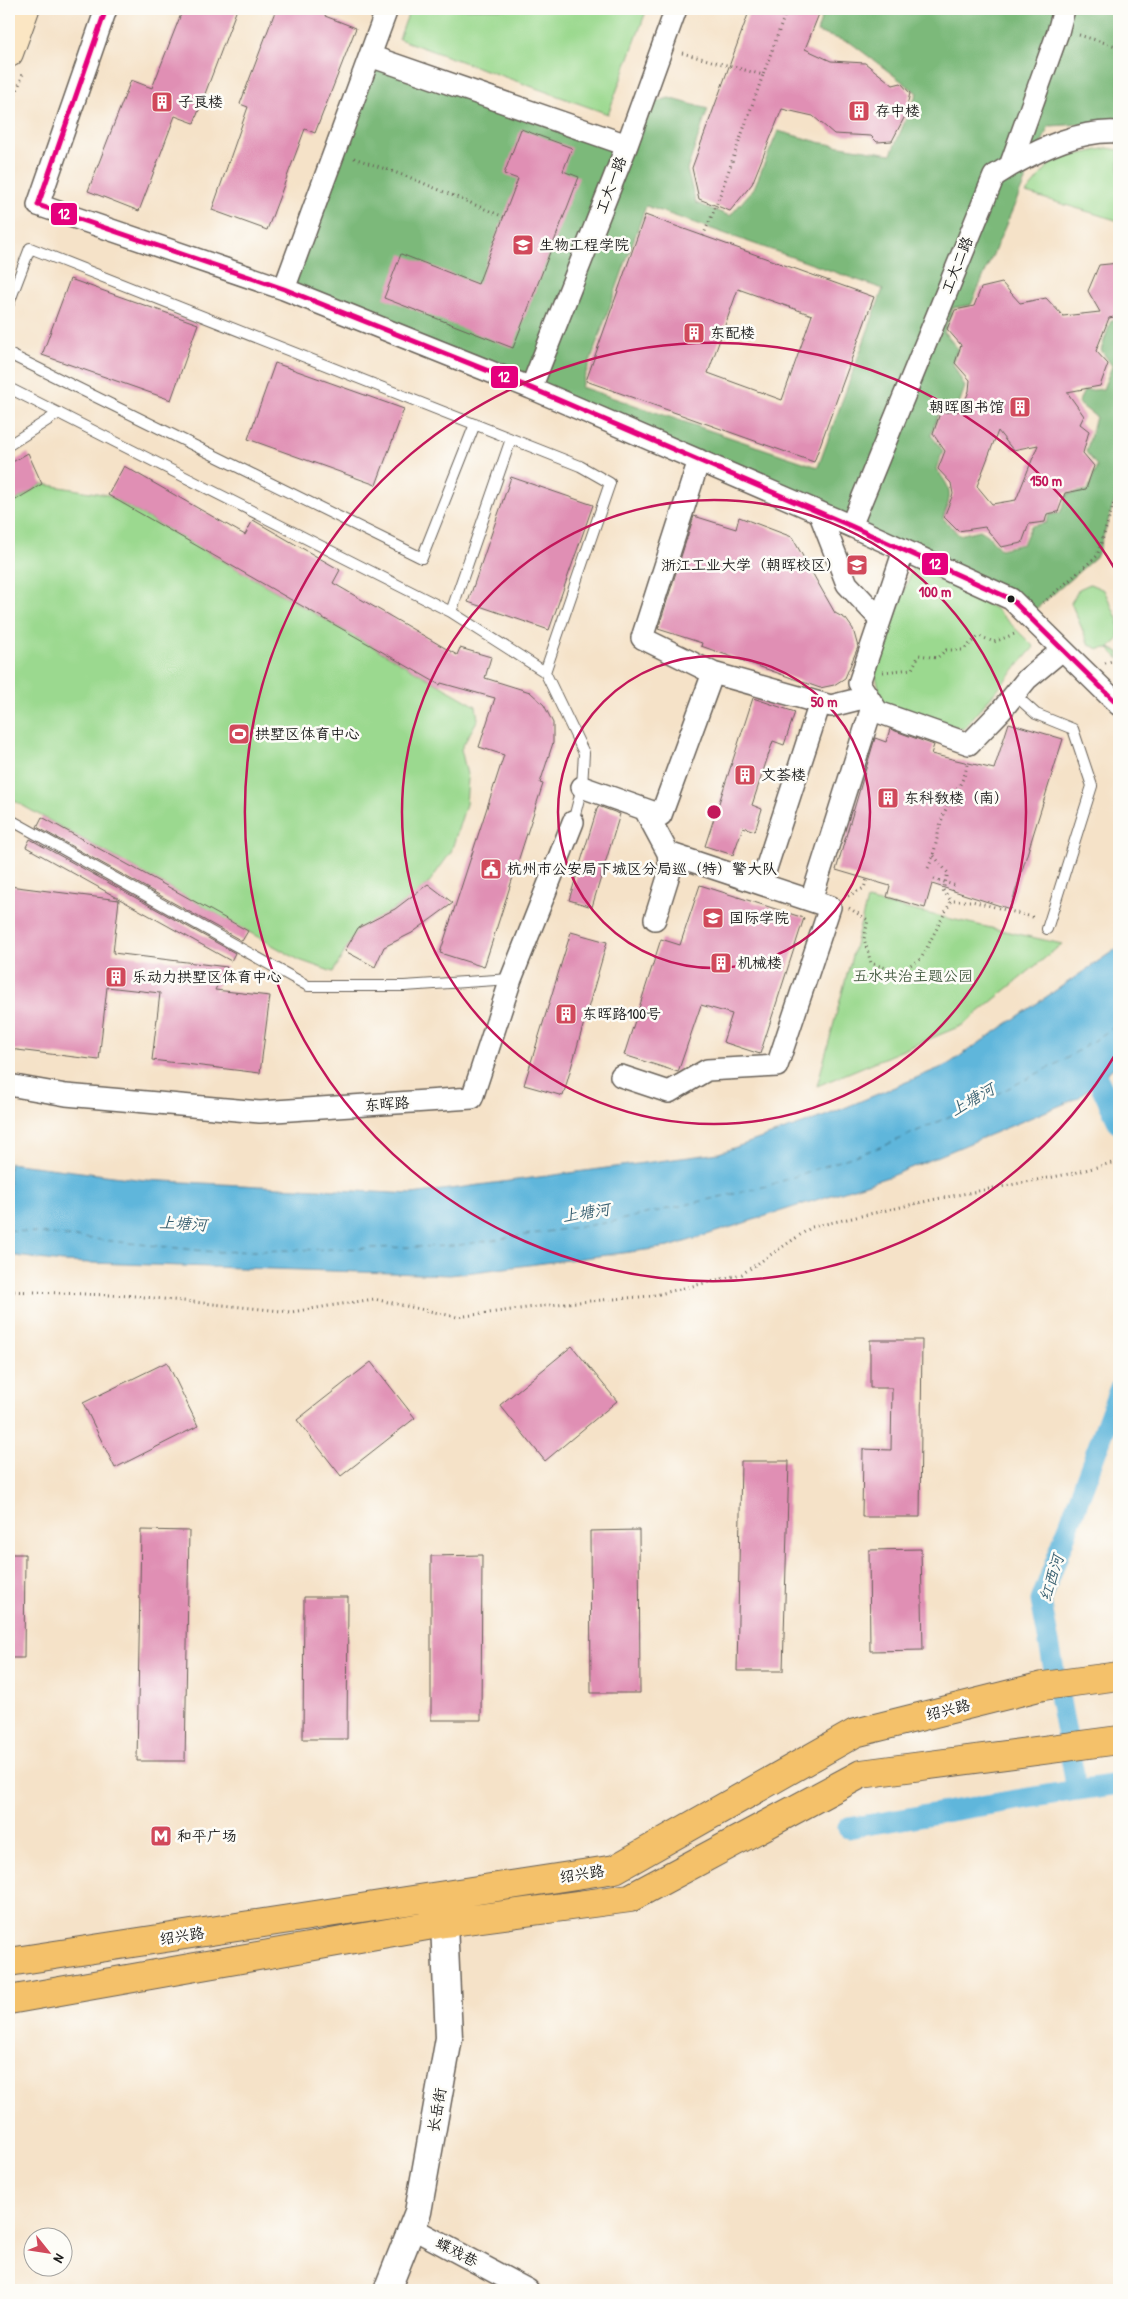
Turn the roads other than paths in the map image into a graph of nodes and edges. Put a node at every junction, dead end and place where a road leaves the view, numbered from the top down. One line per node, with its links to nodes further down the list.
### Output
1 (25, 9): 6 (main road)
2 (106, 9): 11 (street)
3 (387, 9): 7 (street)
4 (676, 9): 9 (street, 工大一路)
5 (1062, 18): 10 (street, 工大二路)
6 (9, 53)
7 (370, 56): 9 (street); 11 (street)
8 (1119, 132): 10 (street)
9 (627, 145): 15 (street, 工大一路)
10 (1010, 166): 22 (street, 工大二路)
11 (284, 289): 15 (street)
12 (9, 303): 17 (lane)
13 (9, 354): 17 (lane)
14 (9, 388): 16 (lane)
15 (531, 388): 20 (street)
16 (59, 414): 19 (lane); 24 (lane)
17 (475, 424): 18 (lane)
18 (511, 439): 24 (lane); 27 (lane)
19 (9, 444)
20 (698, 460): 21 (street); 28 (street)
21 (819, 512): 22 (street); 25 (street)
22 (851, 526): 23 (street)
23 (904, 550): 25 (street); 26 (street)
24 (451, 612): 27 (lane)
25 (880, 619): 30 (street)
26 (1062, 650): 29 (street); 32 (street)
27 (545, 672): 33 (lane)
28 (713, 673): 31 (street); 34 (street)
29 (1014, 695): 30 (street); 41 (lane)
30 (870, 700): 31 (street); 39 (street)
31 (820, 703): 38 (street)
32 (1119, 705)
33 (582, 787): 34 (street); 36 (lane)
34 (645, 810): 37 (street)
35 (9, 820): 42 (lane)
36 (573, 822): 42 (street, 东晖路)
37 (668, 852): 38 (street); 40 (street)
38 (761, 884): 39 (street)
39 (820, 903): 43 (street)
40 (655, 919)
41 (1048, 925)
42 (511, 979): 44 (street, 东晖路)
43 (621, 1076)
44 (9, 1085)
45 (1119, 1676): 48 (main road, 绍兴路)
46 (1119, 1740): 47 (main road, 绍兴路)
47 (444, 1923): 49 (main road, 绍兴路); 50 (street, 长岳街)
48 (9, 1962)
49 (9, 2000)
50 (412, 2228): 51 (street, 长岳街); 52 (street, 蝶戏巷)
51 (387, 2290)
52 (528, 2290)

